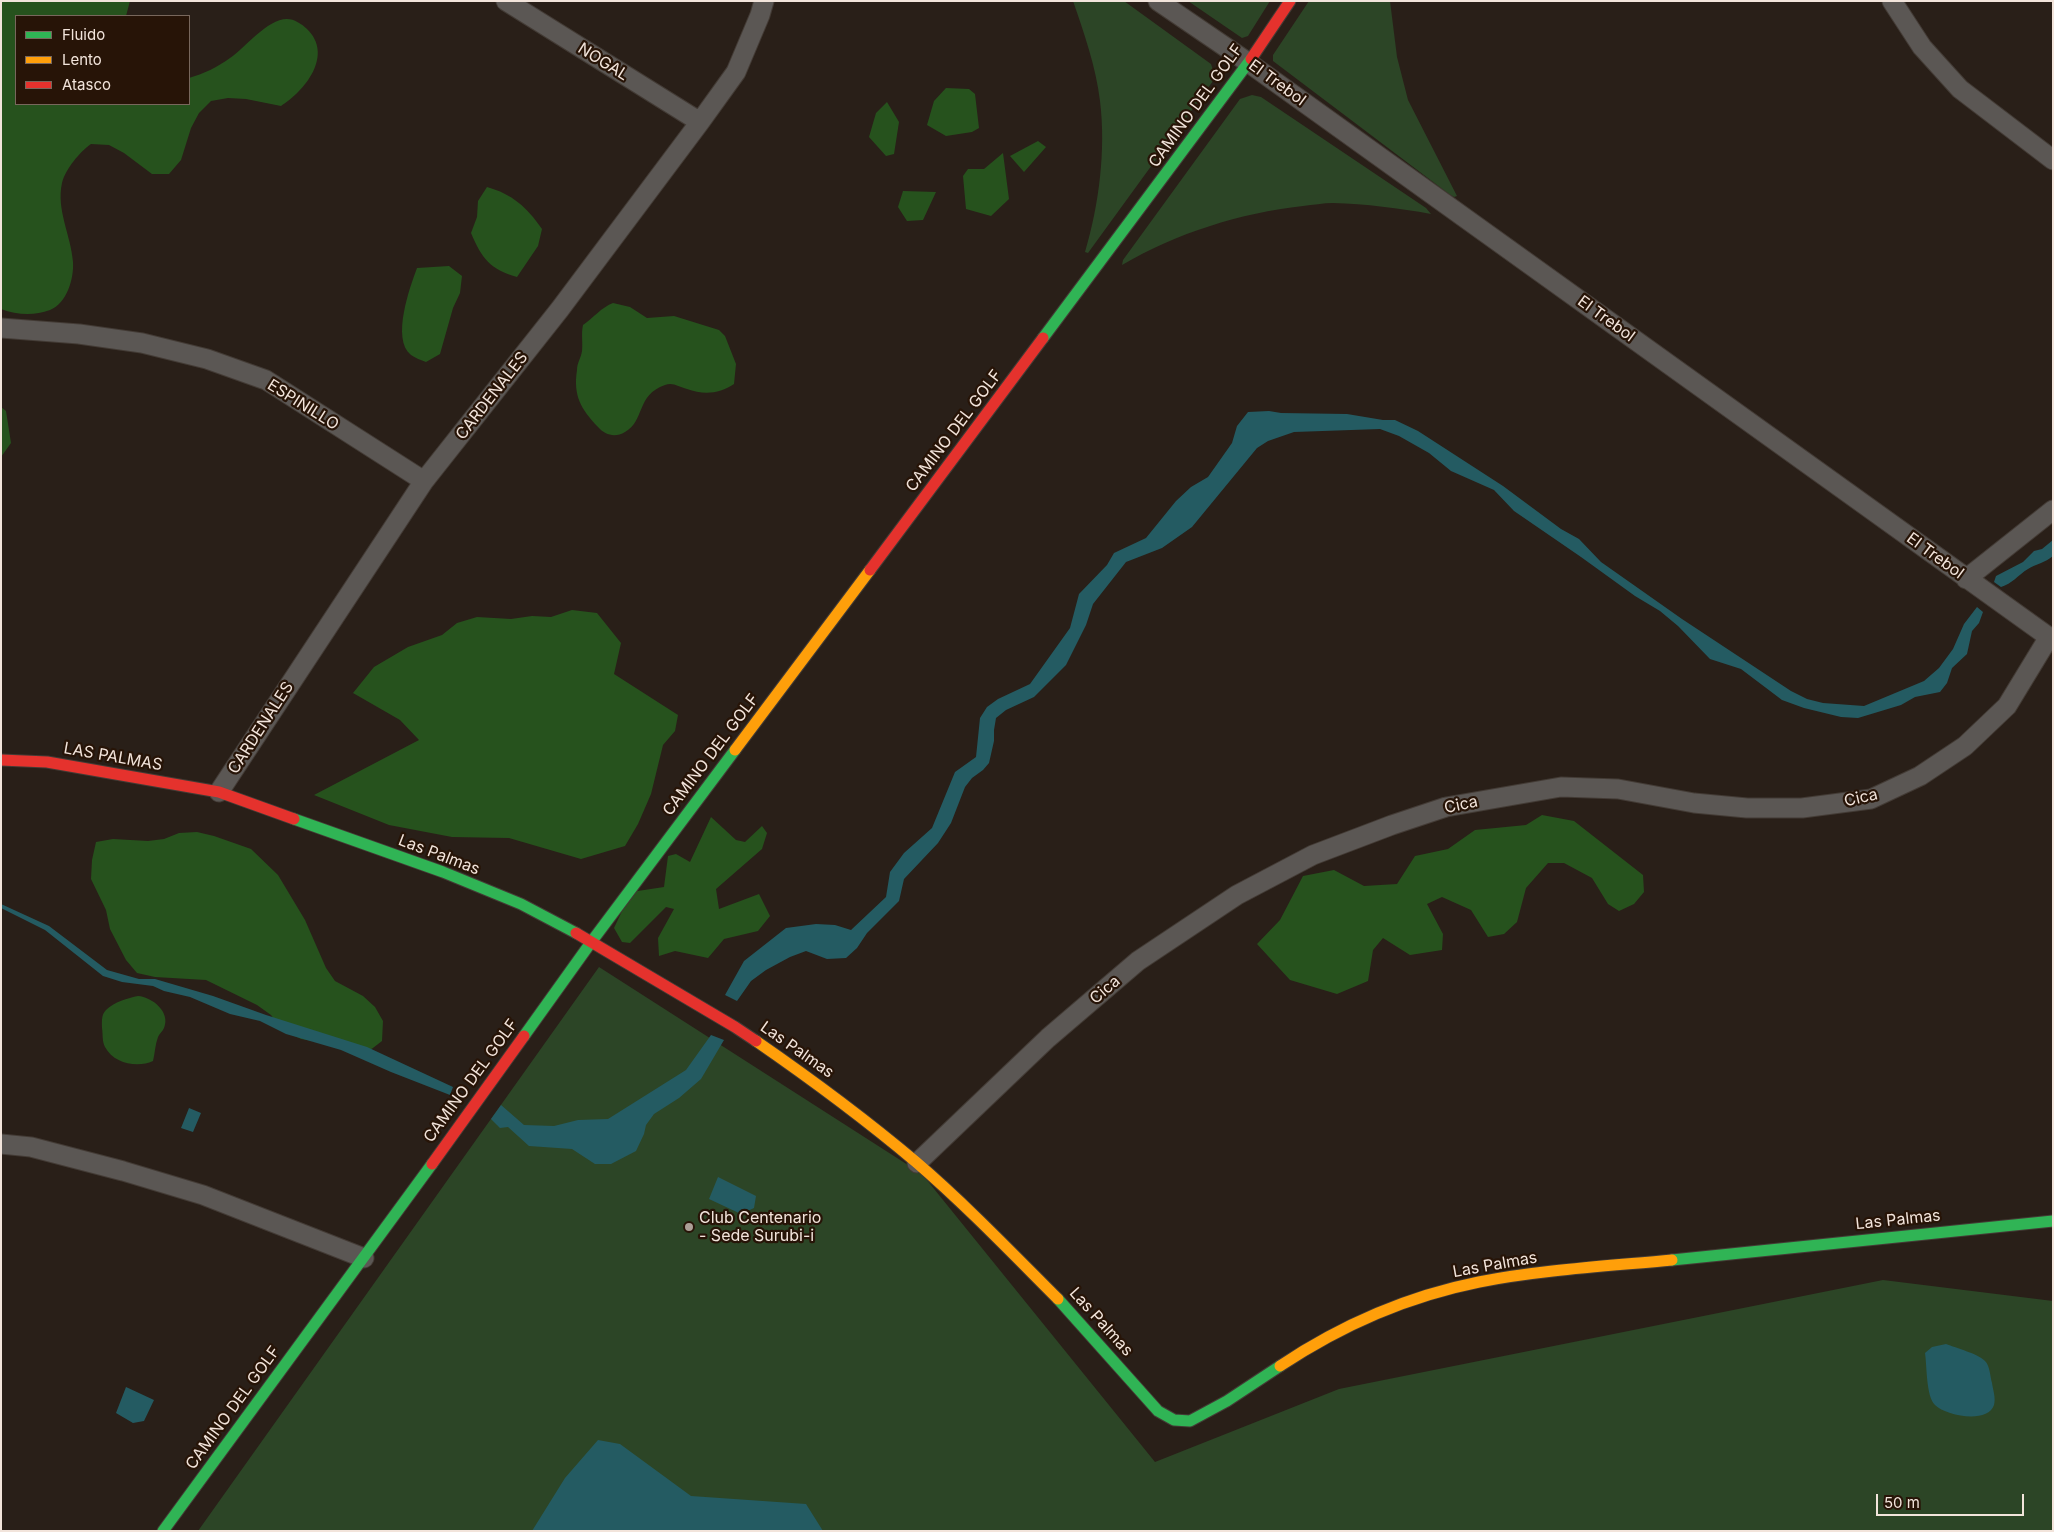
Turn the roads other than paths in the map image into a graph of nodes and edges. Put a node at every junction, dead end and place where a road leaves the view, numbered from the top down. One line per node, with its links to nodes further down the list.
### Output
1 (506, 1): 7 (street, NOGAL)
2 (764, 1): 7 (street, CARDENALES)
3 (1158, 1): 6 (street, El Trebol)
4 (1290, 1): 6 (street, CAMINO DEL GOLF)
5 (1892, 1): 8 (street)
6 (1249, 63): 12 (street, El Trebol); 16 (street, CAMINO DEL GOLF)
7 (700, 122): 10 (street, CARDENALES)
8 (2053, 160)
9 (1, 328): 10 (street, ESPINILLO)
10 (424, 481): 15 (street, CARDENALES)
11 (2053, 510): 12 (street)
12 (1966, 579): 13 (street, El Trebol)
13 (2051, 639): 18 (street, Cica)
14 (1, 760): 15 (street, LAS PALMAS)
15 (219, 792): 16 (street, Las Palmas)
16 (592, 941): 18 (street, Las Palmas); 20 (street, CAMINO DEL GOLF)
17 (1, 1144): 20 (street)
18 (917, 1164): 19 (street, Las Palmas)
19 (2053, 1221)
20 (364, 1258): 21 (street, CAMINO DEL GOLF)
21 (163, 1531)

